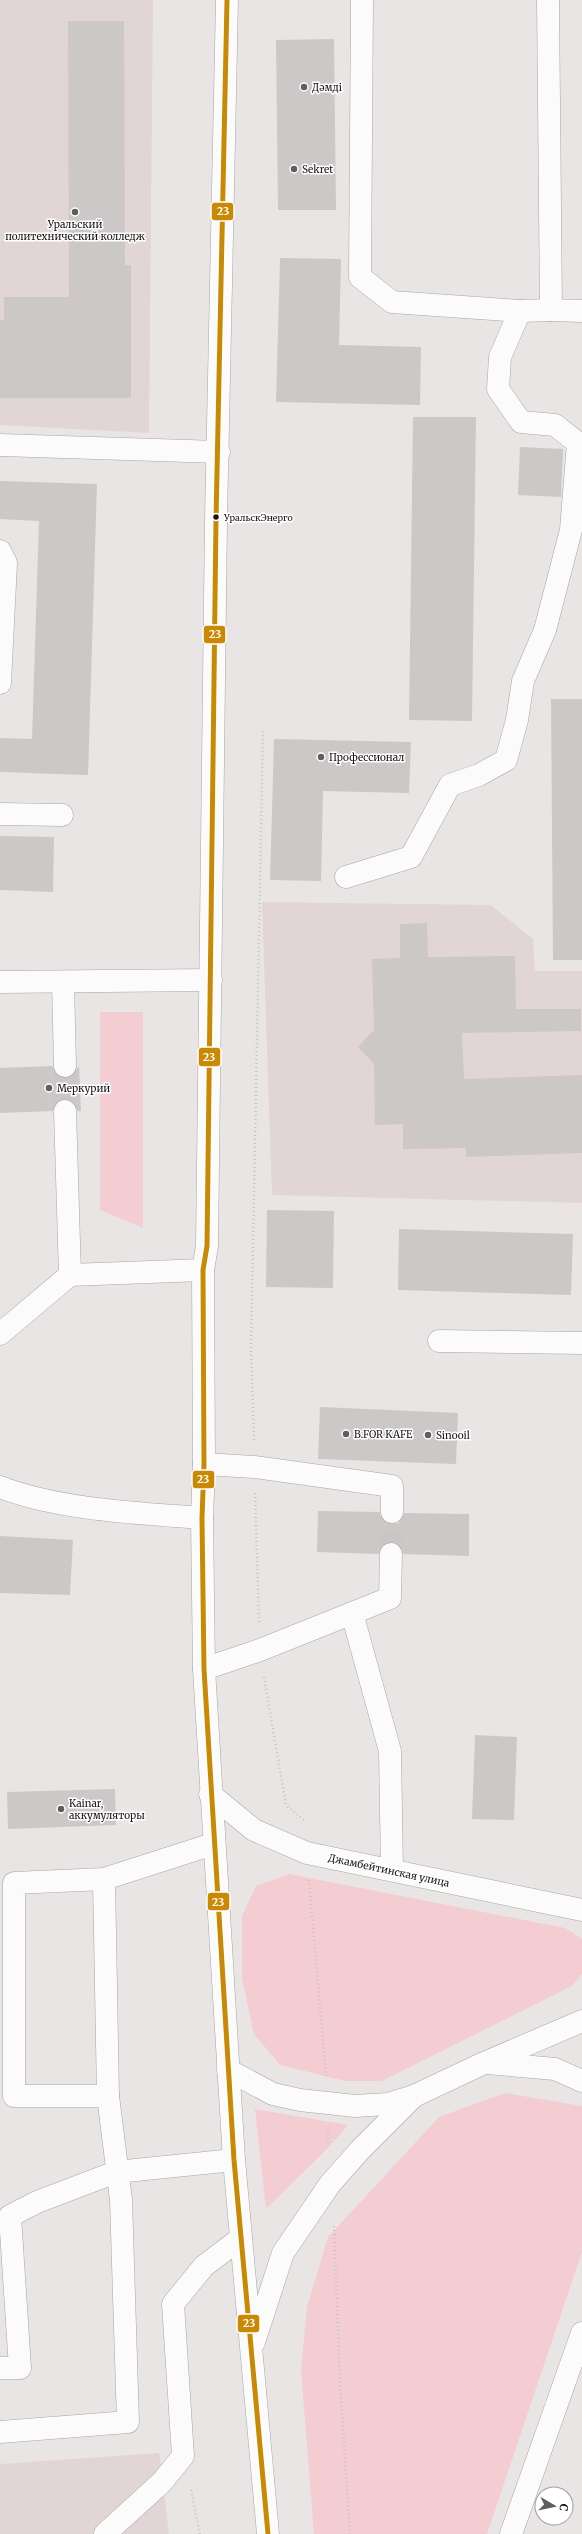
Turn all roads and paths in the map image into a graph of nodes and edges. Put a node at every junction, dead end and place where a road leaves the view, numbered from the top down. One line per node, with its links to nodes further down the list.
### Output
1 (227, 0): 8 (main road)
2 (362, 0): 5 (main road)
3 (548, 0): 4 (main road)
4 (551, 310): 5 (main road); 6 (main road)
5 (520, 311): 9 (main road)
6 (582, 311)
7 (0, 445): 8 (main road)
8 (218, 452): 16 (main road)
9 (577, 530): 15 (main road)
10 (0, 551): 11 (main road)
11 (0, 683)
12 (263, 729): 27 (path)
13 (0, 814): 14 (main road)
14 (62, 815)
15 (346, 877)
16 (211, 980): 18 (main road); 21 (main road)
17 (0, 982): 18 (main road)
18 (63, 982): 19 (main road)
19 (66, 1066)
20 (65, 1111): 22 (main road)
21 (204, 1270): 22 (main road); 26 (main road)
22 (70, 1275): 23 (main road)
23 (0, 1334)
24 (439, 1341): 25 (main road)
25 (582, 1344)
26 (204, 1464): 27 (main road); 30 (main road)
27 (254, 1467): 29 (main road); 33 (path)
28 (0, 1487): 30 (main road)
29 (392, 1512)
30 (202, 1518): 34 (main road)
31 (391, 1554): 32 (main road)
32 (352, 1613): 33 (main road); 38 (main road)
33 (260, 1650): 34 (main road); 36 (path)
34 (204, 1669): 35 (main road)
35 (210, 1794): 37 (main road); 38 (main road, Джамбейтинская улица)
36 (305, 1821)
37 (213, 1844): 40 (main road); 44 (main road)
38 (392, 1870): 41 (main road, Джамбейтинская улица)
39 (309, 1878): 45 (path)
40 (104, 1879): 47 (main road); 47 (main road)
41 (582, 1910)
42 (582, 2021): 43 (main road)
43 (484, 2062): 46 (main road); 48 (main road)
44 (228, 2070): 48 (main road); 51 (main road)
45 (326, 2076)
46 (582, 2081)
47 (108, 2096): 52 (main road)
48 (414, 2096): 57 (main road)
49 (328, 2128): 50 (path)
50 (328, 2148)
51 (234, 2160): 52 (main road); 55 (main road)
52 (116, 2172): 53 (main road); 59 (main road)
53 (5, 2216): 58 (main road)
54 (332, 2218): 65 (path)
55 (241, 2238): 57 (main road); 60 (main road)
56 (582, 2333): 66 (main road)
57 (251, 2351): 63 (main road); 64 (main road)
58 (0, 2368)
59 (0, 2432)
60 (184, 2456): 61 (main road); 62 (path)
61 (105, 2534)
62 (200, 2534)
63 (268, 2534)
64 (273, 2534)
65 (350, 2534)
66 (511, 2534)

